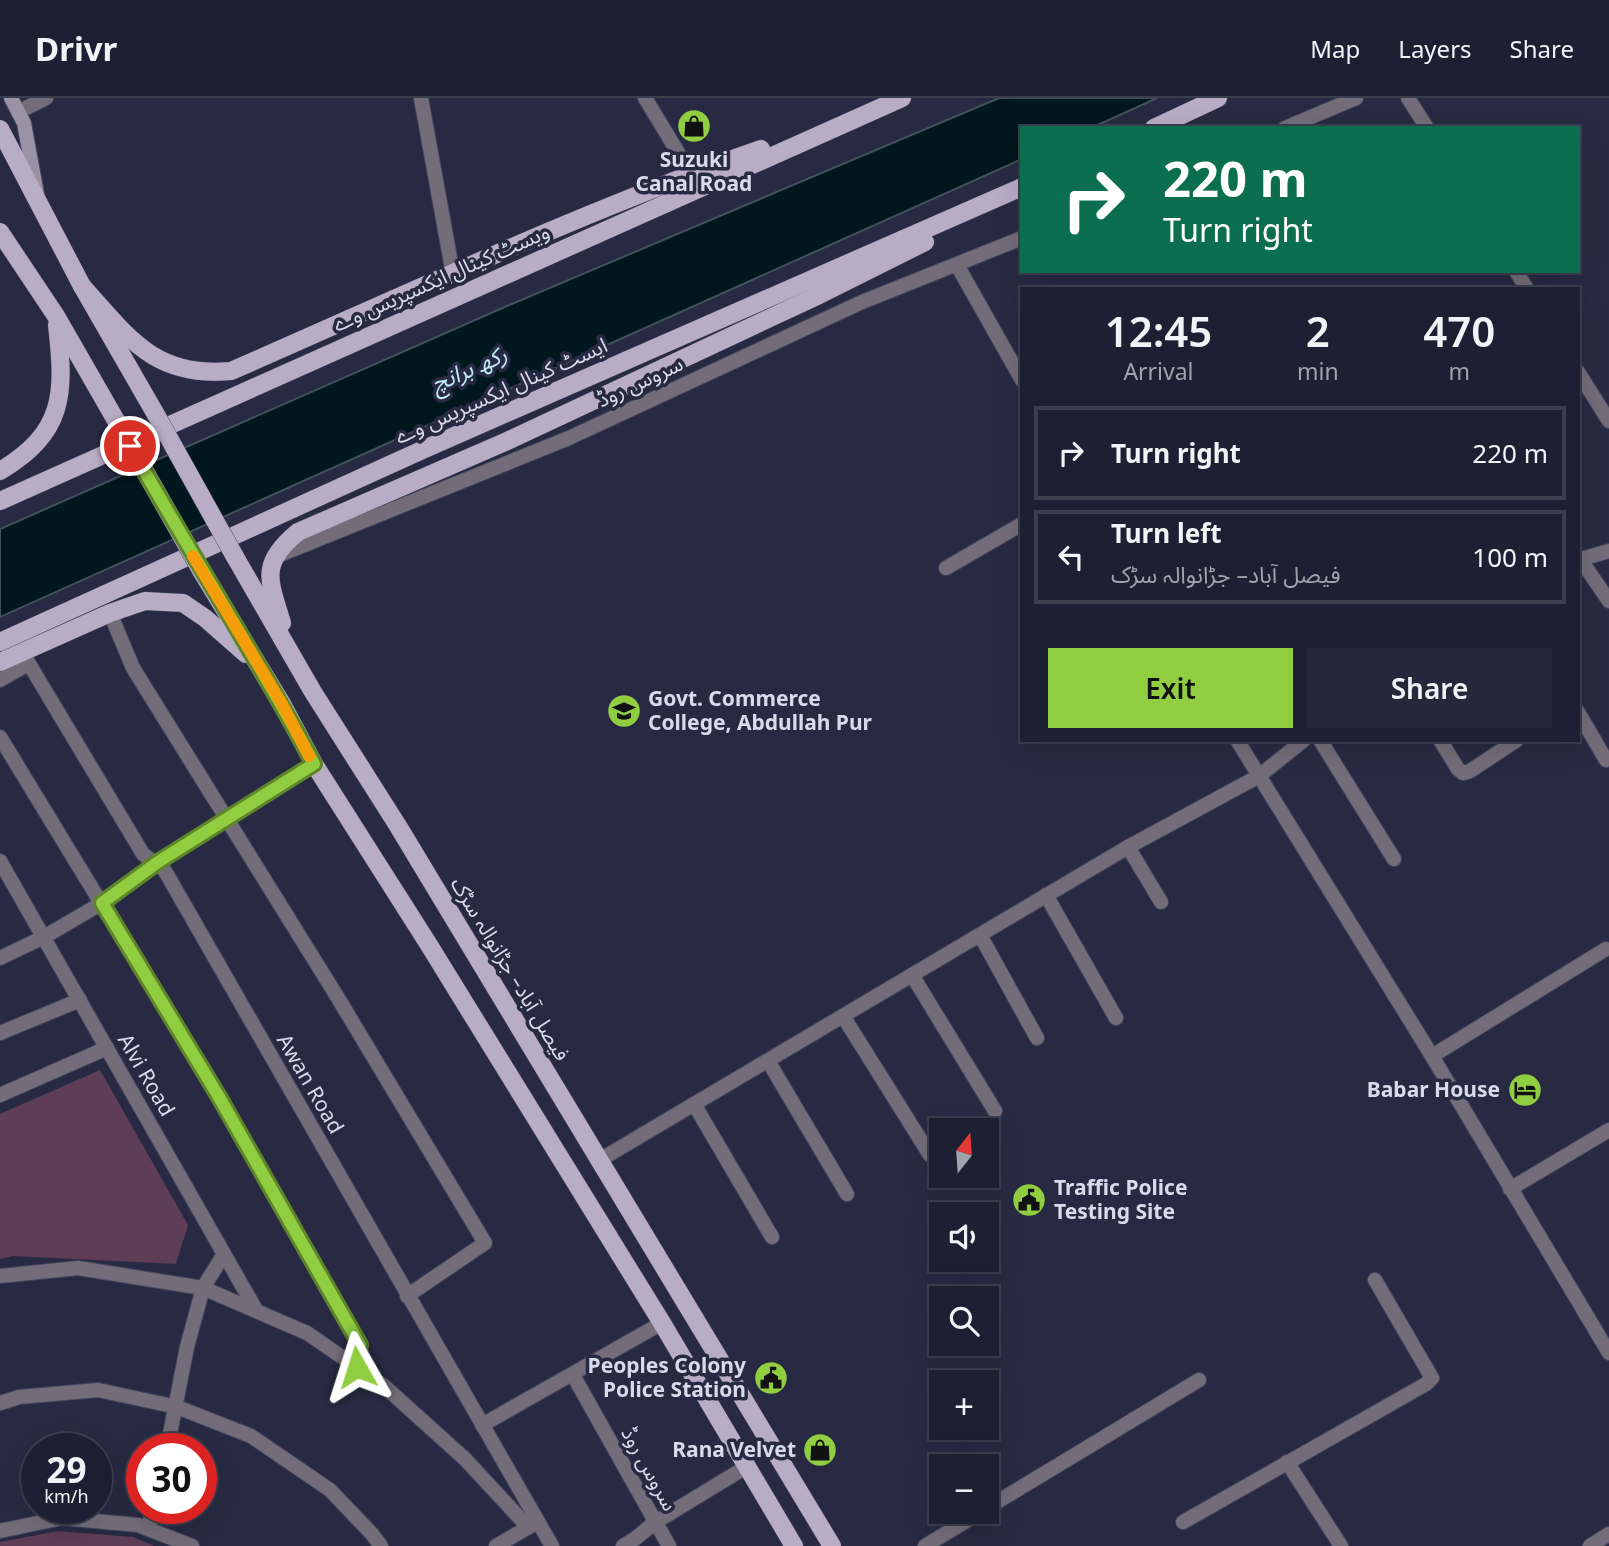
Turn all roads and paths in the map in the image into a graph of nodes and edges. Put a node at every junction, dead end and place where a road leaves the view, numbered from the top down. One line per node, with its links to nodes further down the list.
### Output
1 (11, 98): 10 (main road)
2 (46, 98): 10 (street)
3 (421, 98): 22 (street)
4 (645, 98): 15 (street)
5 (902, 98): 9 (main road, ویسٹ کینال ایکسپریس وے)
6 (1218, 98): 11 (main road)
7 (1356, 98): 12 (street)
8 (1408, 98): 13 (street)
9 (877, 109): 15 (main road); 29 (main road, ویسٹ کینال ایکسپریس وے)
10 (18, 112): 18 (main road)
11 (1158, 126)
12 (1290, 126)
13 (1426, 126)
14 (0, 129): 18 (main road)
15 (691, 174): 22 (main road)
16 (1020, 188): 38 (main road, ایسٹ کینال ایکسپریس وے)
17 (1020, 193): 32 (main road)
18 (38, 201): 23 (main road)
19 (0, 232): 24 (main road)
20 (1020, 239): 21 (street, سروس روڈ)
21 (957, 265): 26 (street); 32 (street, سروس روڈ)
22 (453, 274): 23 (main road)
23 (82, 286): 39 (main road, فیصل آباد– جڑانوالہ سڑک, bridge)
24 (56, 316): 28 (main road); 42 (main road, bridge)
25 (1580, 375): 27 (street)
26 (1020, 376)
27 (1609, 421)
28 (0, 471)
29 (0, 501)
30 (1020, 525): 35 (street)
31 (1609, 551): 33 (street)
32 (273, 557): 39 (main road)
33 (1580, 560)
34 (1580, 561): 36 (street)
35 (946, 568)
36 (1609, 601)
37 (110, 613): 40 (main road); 42 (main road); 54 (street)
38 (0, 642)
39 (290, 651): 80 (main road, فیصل آباد– جڑانوالہ سڑک)
40 (25, 658): 41 (main road); 43 (street); 58 (street, Awan Road)
41 (0, 662)
42 (258, 665): 52 (main road)
43 (0, 680)
44 (1580, 715): 51 (street)
45 (0, 737): 61 (street)
46 (1238, 742): 53 (street)
47 (1302, 742): 53 (street)
48 (1321, 742): 56 (street)
49 (1441, 742): 50 (street)
50 (1514, 742)
51 (1606, 760)
52 (314, 764): 54 (street); 90 (main road)
53 (1259, 776): 55 (street); 73 (street)
54 (228, 820): 58 (street); 88 (street)
55 (1128, 847): 59 (street); 60 (street)
56 (1394, 859)
57 (0, 861): 63 (street, Alvi Road)
58 (158, 862): 61 (street); 88 (street, Awan Road)
59 (1046, 895): 62 (street); 69 (street)
60 (1161, 902)
61 (102, 903): 63 (street); 92 (street)
62 (980, 935): 66 (street); 71 (street)
63 (44, 937): 65 (street); 67 (street, Alvi Road)
64 (1606, 949): 73 (street)
65 (0, 958)
66 (912, 975): 68 (street); 77 (street)
67 (79, 1000): 70 (street); 72 (street, Alvi Road)
68 (843, 1016): 74 (street); 79 (street)
69 (1116, 1018)
70 (0, 1034)
71 (1037, 1038)
72 (107, 1048): 75 (street); 84 (street, Alvi Road)
73 (1432, 1056): 81 (street)
74 (768, 1061): 76 (street); 82 (street)
75 (0, 1095)
76 (694, 1104): 80 (street); 83 (street)
77 (995, 1111)
78 (1609, 1130): 81 (street)
79 (929, 1153)
80 (598, 1161): 117 (main road, فیصل آباد– جڑانوالہ سڑک)
81 (1510, 1189): 91 (street)
82 (847, 1194)
83 (772, 1237)
84 (224, 1254): 87 (street); 89 (street, Alvi Road)
85 (0, 1276): 87 (street)
86 (1376, 1280): 99 (street)
87 (203, 1287): 89 (street); 96 (street)
88 (407, 1296): 97 (street, Awan Road)
89 (256, 1310): 92 (street)
90 (662, 1323): 93 (street); 100 (main road)
91 (1609, 1353)
92 (357, 1367): 105 (street)
93 (573, 1375): 97 (street); 102 (street, سروس روڈ)
94 (1199, 1380): 101 (street)
95 (0, 1403): 96 (street)
96 (177, 1407): 98 (street); 111 (street)
97 (482, 1425): 105 (street, Awan Road)
98 (171, 1433)
99 (1287, 1462): 103 (street); 119 (street)
100 (746, 1467): 102 (street); 116 (main road)
101 (999, 1501)
102 (654, 1522): 114 (street); 115 (street, سروس روڈ)
103 (1183, 1522)
104 (149, 1524): 107 (street)
105 (533, 1524): 112 (street); 113 (street, Awan Road)
106 (961, 1524): 118 (street)
107 (148, 1529): 108 (street); 110 (street)
108 (0, 1531)
109 (1609, 1534): 120 (street)
110 (192, 1546)
111 (381, 1546)
112 (496, 1546)
113 (552, 1546)
114 (623, 1546)
115 (669, 1546)
116 (794, 1546)
117 (832, 1546)
118 (925, 1546)
119 (1341, 1546)
120 (1590, 1546)

